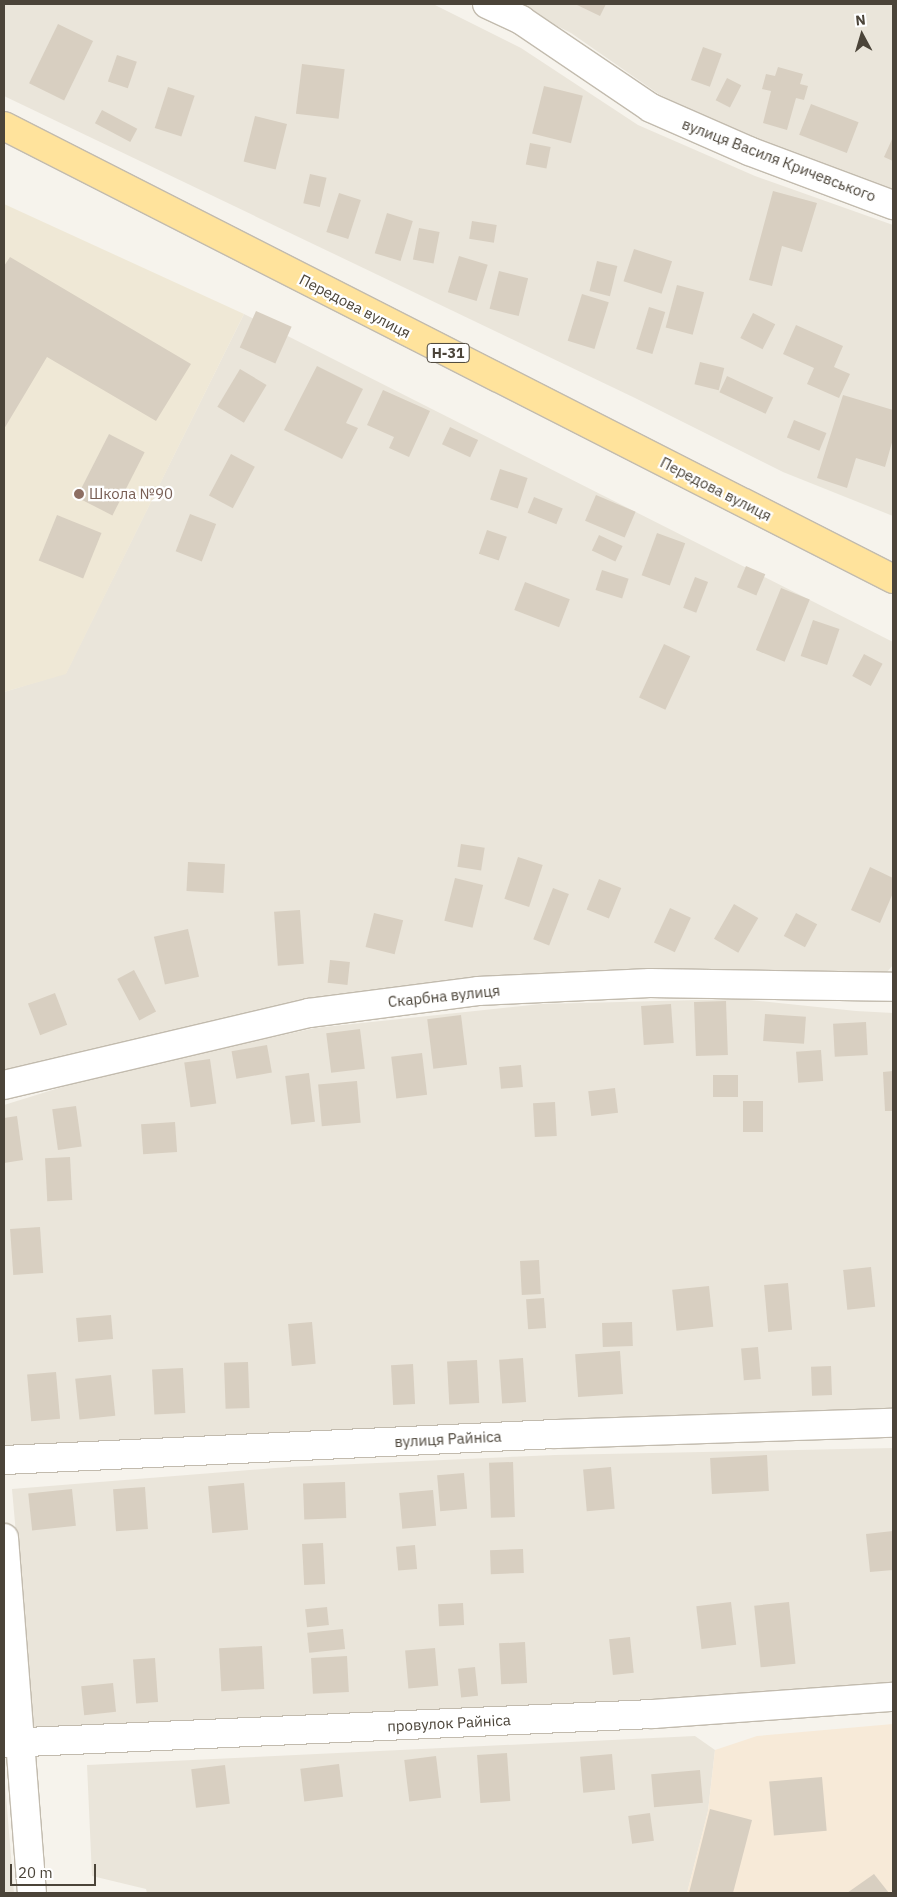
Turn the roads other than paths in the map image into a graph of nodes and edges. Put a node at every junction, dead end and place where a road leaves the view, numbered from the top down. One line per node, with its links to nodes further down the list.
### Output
1 (487, 4): 3 (street, вулиця Василя Кричевського)
2 (4, 126): 4 (main road, Передова вулиця / Н-31)
3 (893, 204)
4 (893, 579)
5 (893, 987): 6 (street, Скарбна вулиця)
6 (4, 1085)
7 (893, 1423): 8 (street, вулиця Райніса)
8 (4, 1460)
9 (4, 1538): 11 (street)
10 (893, 1697): 11 (street, провулок Райніса)
11 (12, 1742): 12 (street)
12 (32, 1893)

